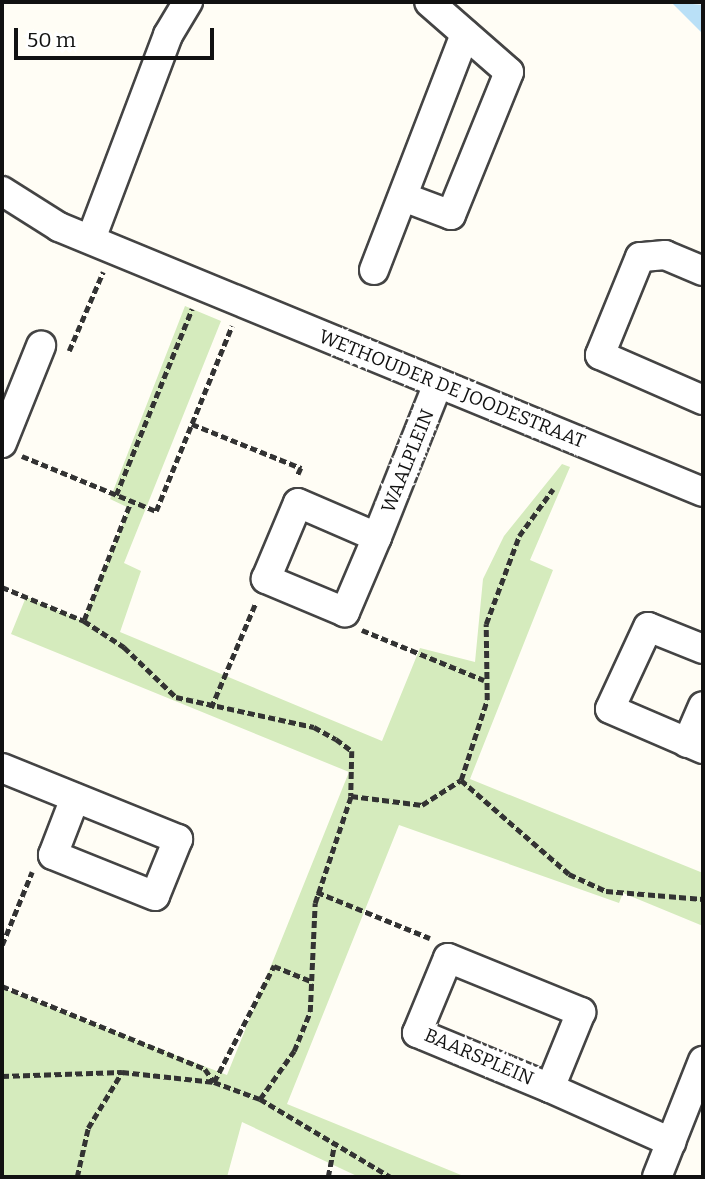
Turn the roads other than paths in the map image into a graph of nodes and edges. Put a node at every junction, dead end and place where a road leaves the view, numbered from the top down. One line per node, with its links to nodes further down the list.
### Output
1 (188, 2): 6 (street)
2 (429, 2): 3 (street)
3 (465, 34): 5 (street); 5 (street)
4 (2, 191): 6 (street, WETHOUDER DE JOODESTRAAT)
5 (406, 198): 7 (street)
6 (102, 244): 10 (street, WETHOUDER DE JOODESTRAAT)
7 (374, 270)
8 (703, 271): 11 (street)
9 (41, 346): 12 (street)
10 (438, 384): 13 (street, WETHOUDER DE JOODESTRAAT); 14 (street, WAALPLEIN)
11 (703, 400)
12 (8, 448)
13 (703, 492)
14 (377, 537): 14 (street, WAALPLEIN)
15 (703, 649): 17 (street)
16 (703, 706): 17 (street)
17 (695, 746)
18 (2, 768): 19 (street)
19 (75, 798): 19 (street)
20 (703, 1061): 22 (street)
21 (550, 1088): 21 (street, BAARSPLEIN); 22 (street, BAARSPLEIN)
22 (671, 1142): 23 (street)
23 (657, 1177)

